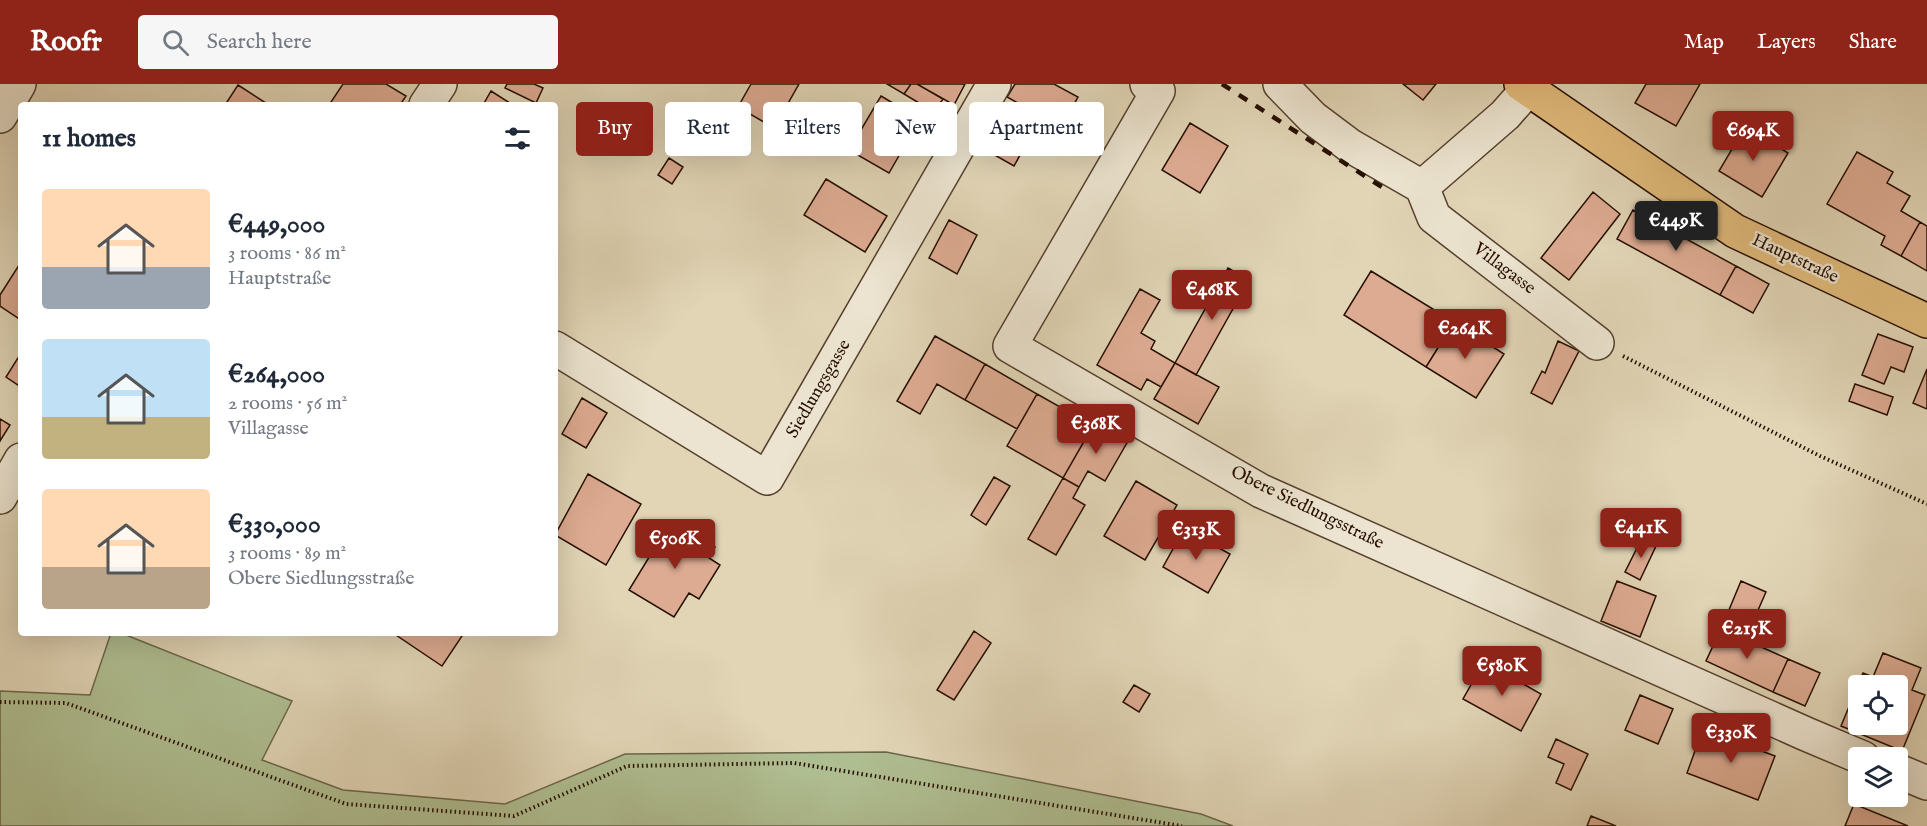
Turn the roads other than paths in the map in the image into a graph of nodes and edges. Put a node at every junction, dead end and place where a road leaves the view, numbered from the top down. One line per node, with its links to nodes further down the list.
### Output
1 (19, 84): 8 (street)
2 (440, 84): 7 (street)
3 (994, 84): 12 (street, Siedlungsgasse)
4 (1147, 84): 15 (street, Obere Siedlungsstraße)
5 (1280, 84): 9 (street)
6 (1524, 87): 9 (street); 10 (main road, Hauptstraße)
7 (428, 102)
8 (0, 116)
9 (1422, 188): 11 (street, Villagasse)
10 (1927, 321)
11 (1597, 343)
12 (558, 350)
13 (18, 465): 14 (street)
14 (0, 496)
15 (1848, 752)
16 (1908, 775): 17 (street)
17 (1927, 783)

